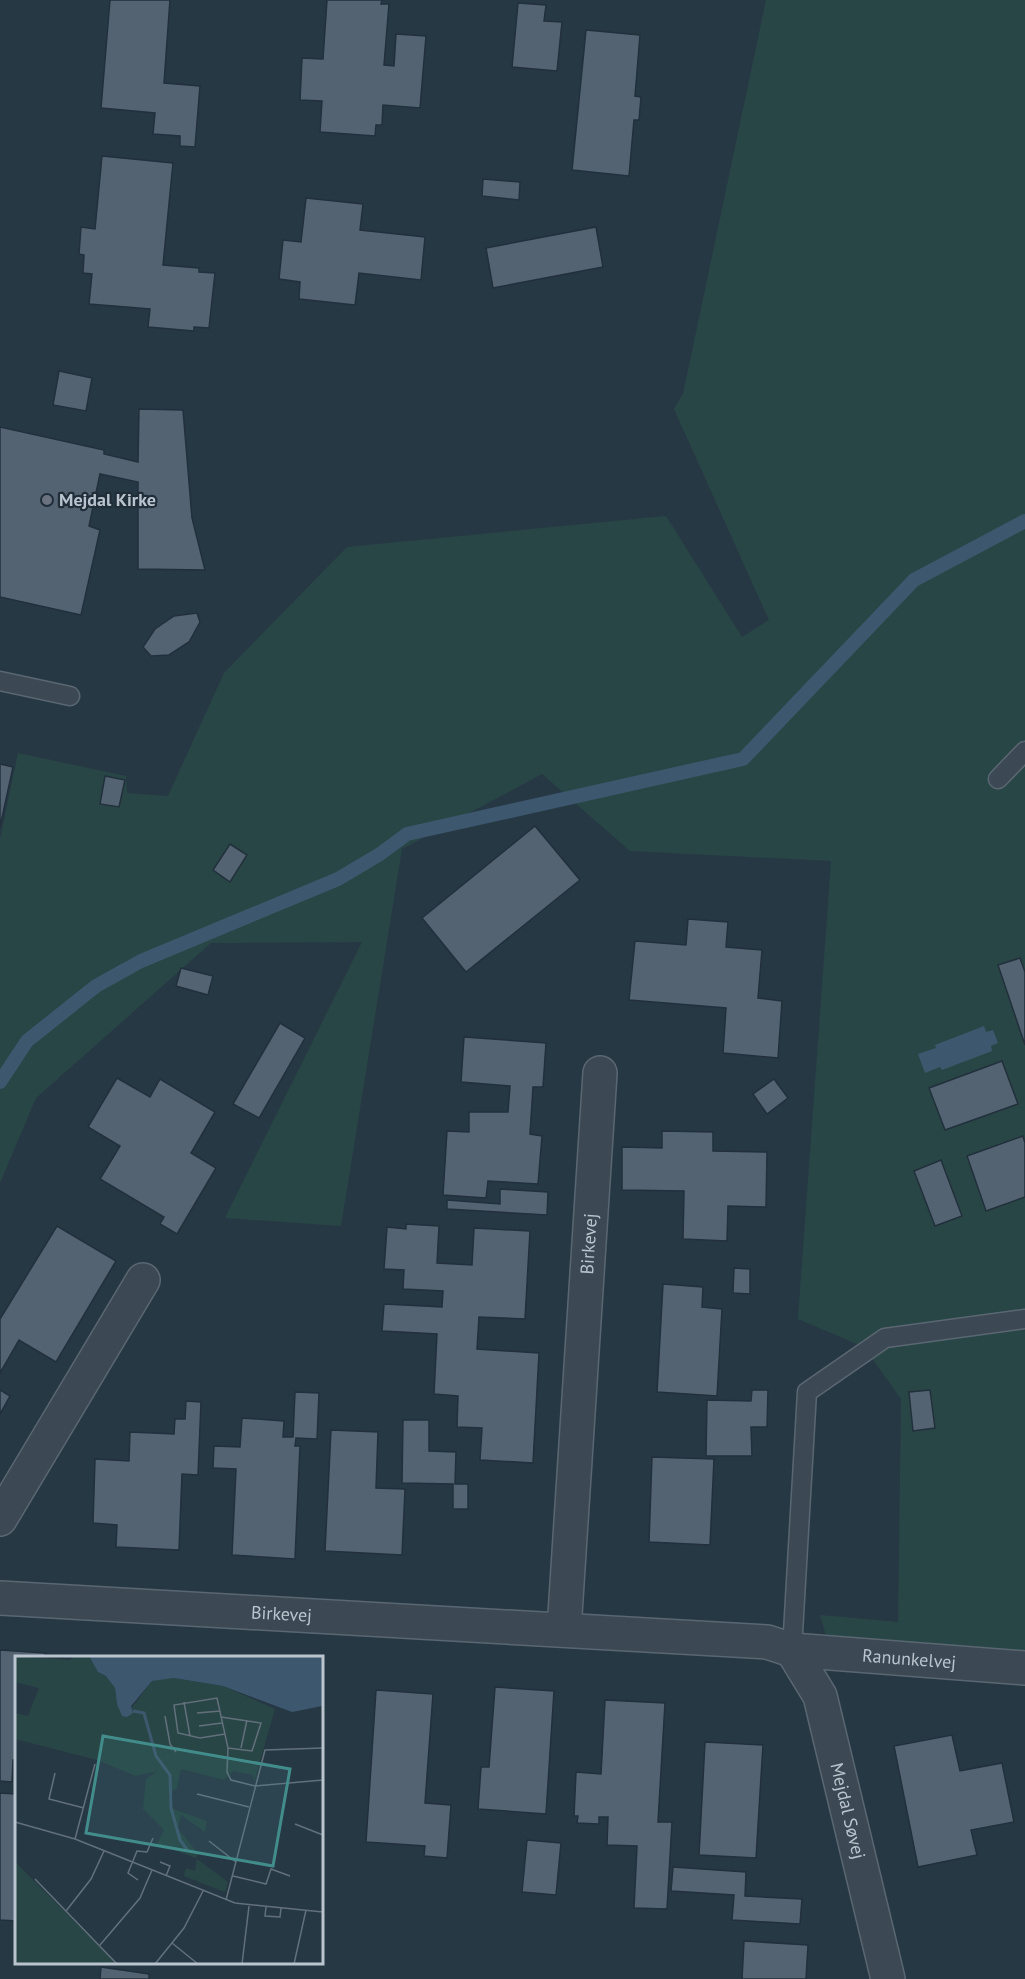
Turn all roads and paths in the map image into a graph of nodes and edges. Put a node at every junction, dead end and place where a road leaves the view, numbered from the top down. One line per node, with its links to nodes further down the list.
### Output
1 (0, 681): 2 (lane)
2 (70, 696)
3 (1025, 751): 4 (lane)
4 (998, 779)
5 (600, 1074): 10 (street, Birkevej)
6 (143, 1280): 8 (street)
7 (1025, 1319): 11 (lane)
8 (0, 1520)
9 (0, 1598): 10 (street, Birkevej)
10 (564, 1630): 11 (street, Birkevej)
11 (792, 1650): 12 (street, Ranunkelvej); 13 (street, Mejdal Søvej)
12 (1025, 1668)
13 (888, 1979)

